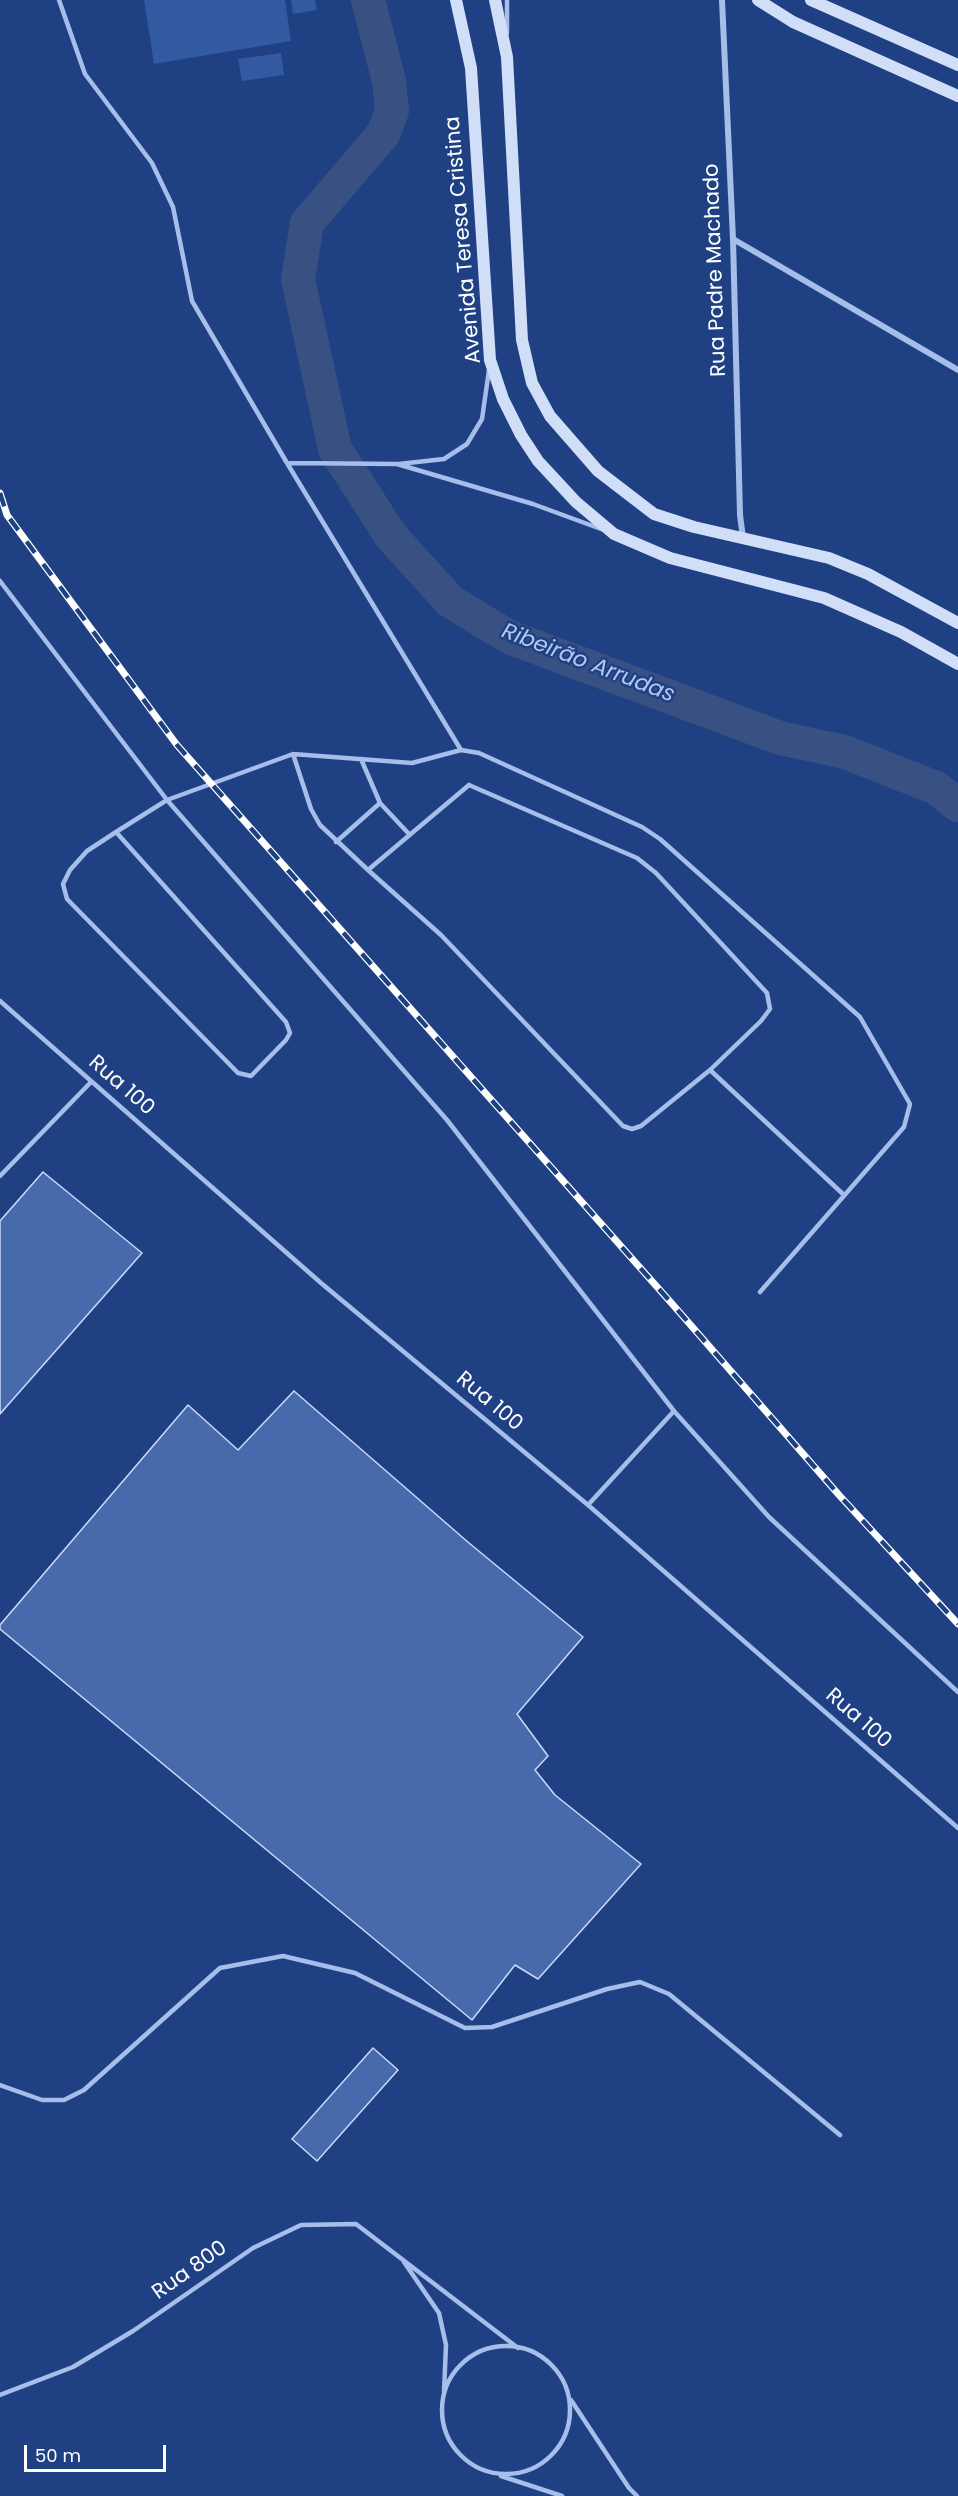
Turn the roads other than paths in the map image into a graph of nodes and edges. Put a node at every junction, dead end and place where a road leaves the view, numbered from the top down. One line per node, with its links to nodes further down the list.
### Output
1 (59, 0): 14 (lane)
2 (456, 0): 12 (main road, Avenida Teresa Cristina)
3 (495, 0): 8 (main road)
4 (507, 0): 8 (lane)
5 (722, 0): 11 (street, Rua Padre Machado)
6 (758, 0): 10 (main road)
7 (811, 0): 9 (main road)
8 (507, 57): 17 (main road)
9 (958, 65)
10 (958, 96)
11 (733, 239): 13 (street); 17 (street, Rua Padre Machado)
12 (490, 360): 15 (lane); 16 (main road, Avenida Teresa Cristina)
13 (958, 370)
14 (287, 463): 15 (lane); 21 (lane)
15 (397, 464): 16 (lane)
16 (614, 534): 20 (main road, Avenida Teresa Cristina)
17 (743, 539): 19 (main road)
18 (0, 581): 24 (lane)
19 (958, 623)
20 (958, 664)
21 (460, 750): 23 (lane); 34 (lane)
22 (293, 754): 23 (lane); 24 (lane); 28 (lane)
23 (361, 759): 25 (lane)
24 (167, 800): 26 (lane); 36 (lane)
25 (380, 803): 27 (lane); 28 (lane)
26 (116, 832): 26 (lane)
27 (409, 834): 29 (lane); 31 (lane)
28 (336, 842): 29 (lane)
29 (368, 870): 31 (lane)
30 (0, 1001): 32 (lane, Rua 100)
31 (710, 1070): 34 (lane)
32 (91, 1082): 33 (lane); 37 (lane, Rua 100)
33 (0, 1176)
34 (844, 1195): 35 (lane)
35 (760, 1292)
36 (674, 1411): 37 (lane); 38 (lane)
37 (588, 1505): 39 (lane, Rua 100)
38 (958, 1692)
39 (958, 1828)
40 (0, 2085): 41 (lane)
41 (840, 2135)
42 (400, 2257): 43 (lane, Rua 800); 44 (lane, Rua 800); 45 (lane, Rua 800)
43 (518, 2348): 45 (lane); 46 (lane)
44 (0, 2395)
45 (444, 2396): 47 (lane)
46 (569, 2397): 47 (lane); 49 (lane)
47 (490, 2472): 48 (lane)
48 (562, 2496)
49 (637, 2496)

